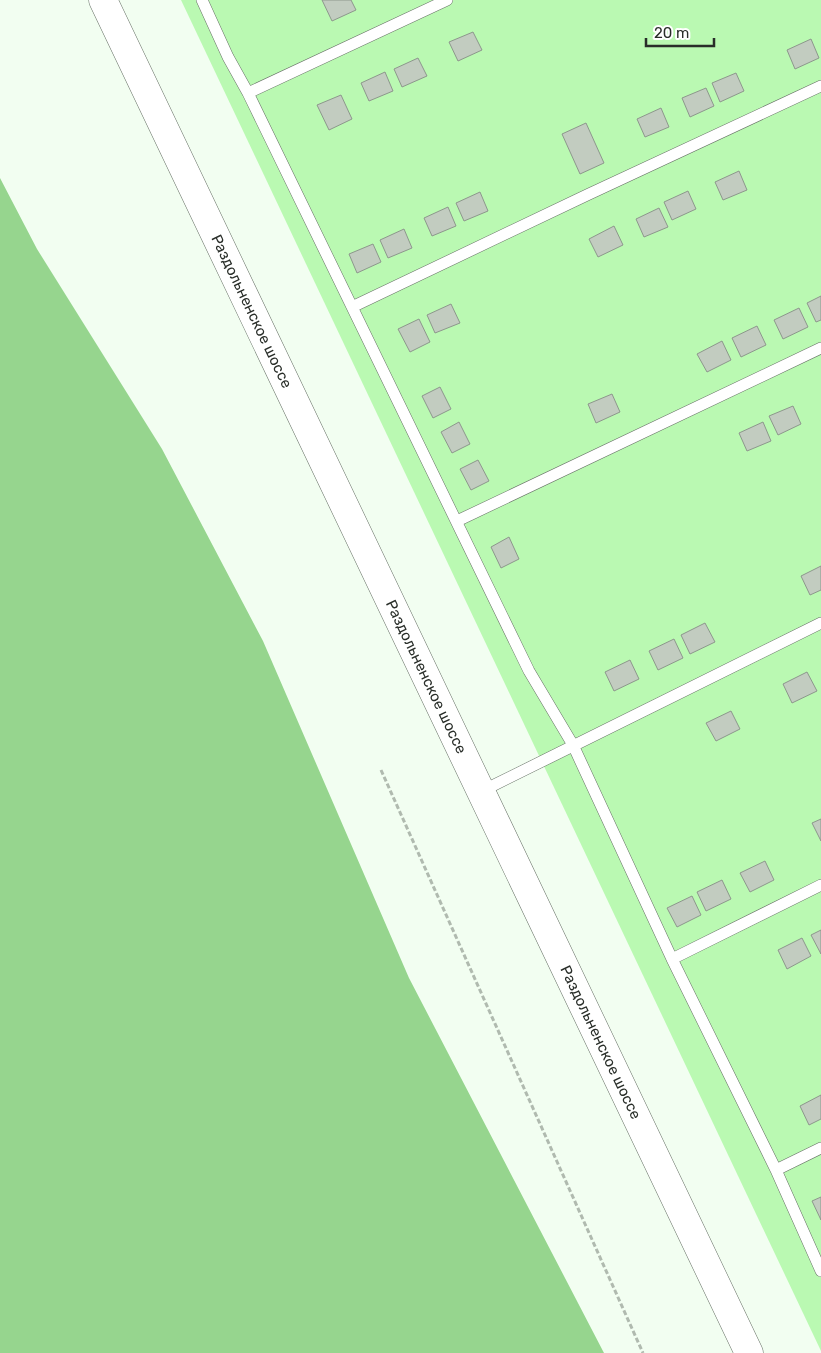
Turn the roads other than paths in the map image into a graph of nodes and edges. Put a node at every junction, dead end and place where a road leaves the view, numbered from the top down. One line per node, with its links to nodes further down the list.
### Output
1 (103, 0): 11 (main road, Раздольненское шоссе)
2 (202, 0): 5 (lane)
3 (447, 0): 5 (lane)
4 (821, 86): 6 (lane)
5 (248, 93): 6 (lane)
6 (352, 307): 8 (lane)
7 (821, 348): 8 (lane)
8 (457, 521): 10 (lane)
9 (821, 623): 10 (lane)
10 (573, 745): 11 (lane); 13 (lane)
11 (480, 792): 17 (main road, Раздольненское шоссе)
12 (821, 885): 13 (lane)
13 (672, 959): 15 (lane)
14 (821, 1148): 15 (lane)
15 (776, 1170): 16 (lane)
16 (821, 1271)
17 (749, 1353)

